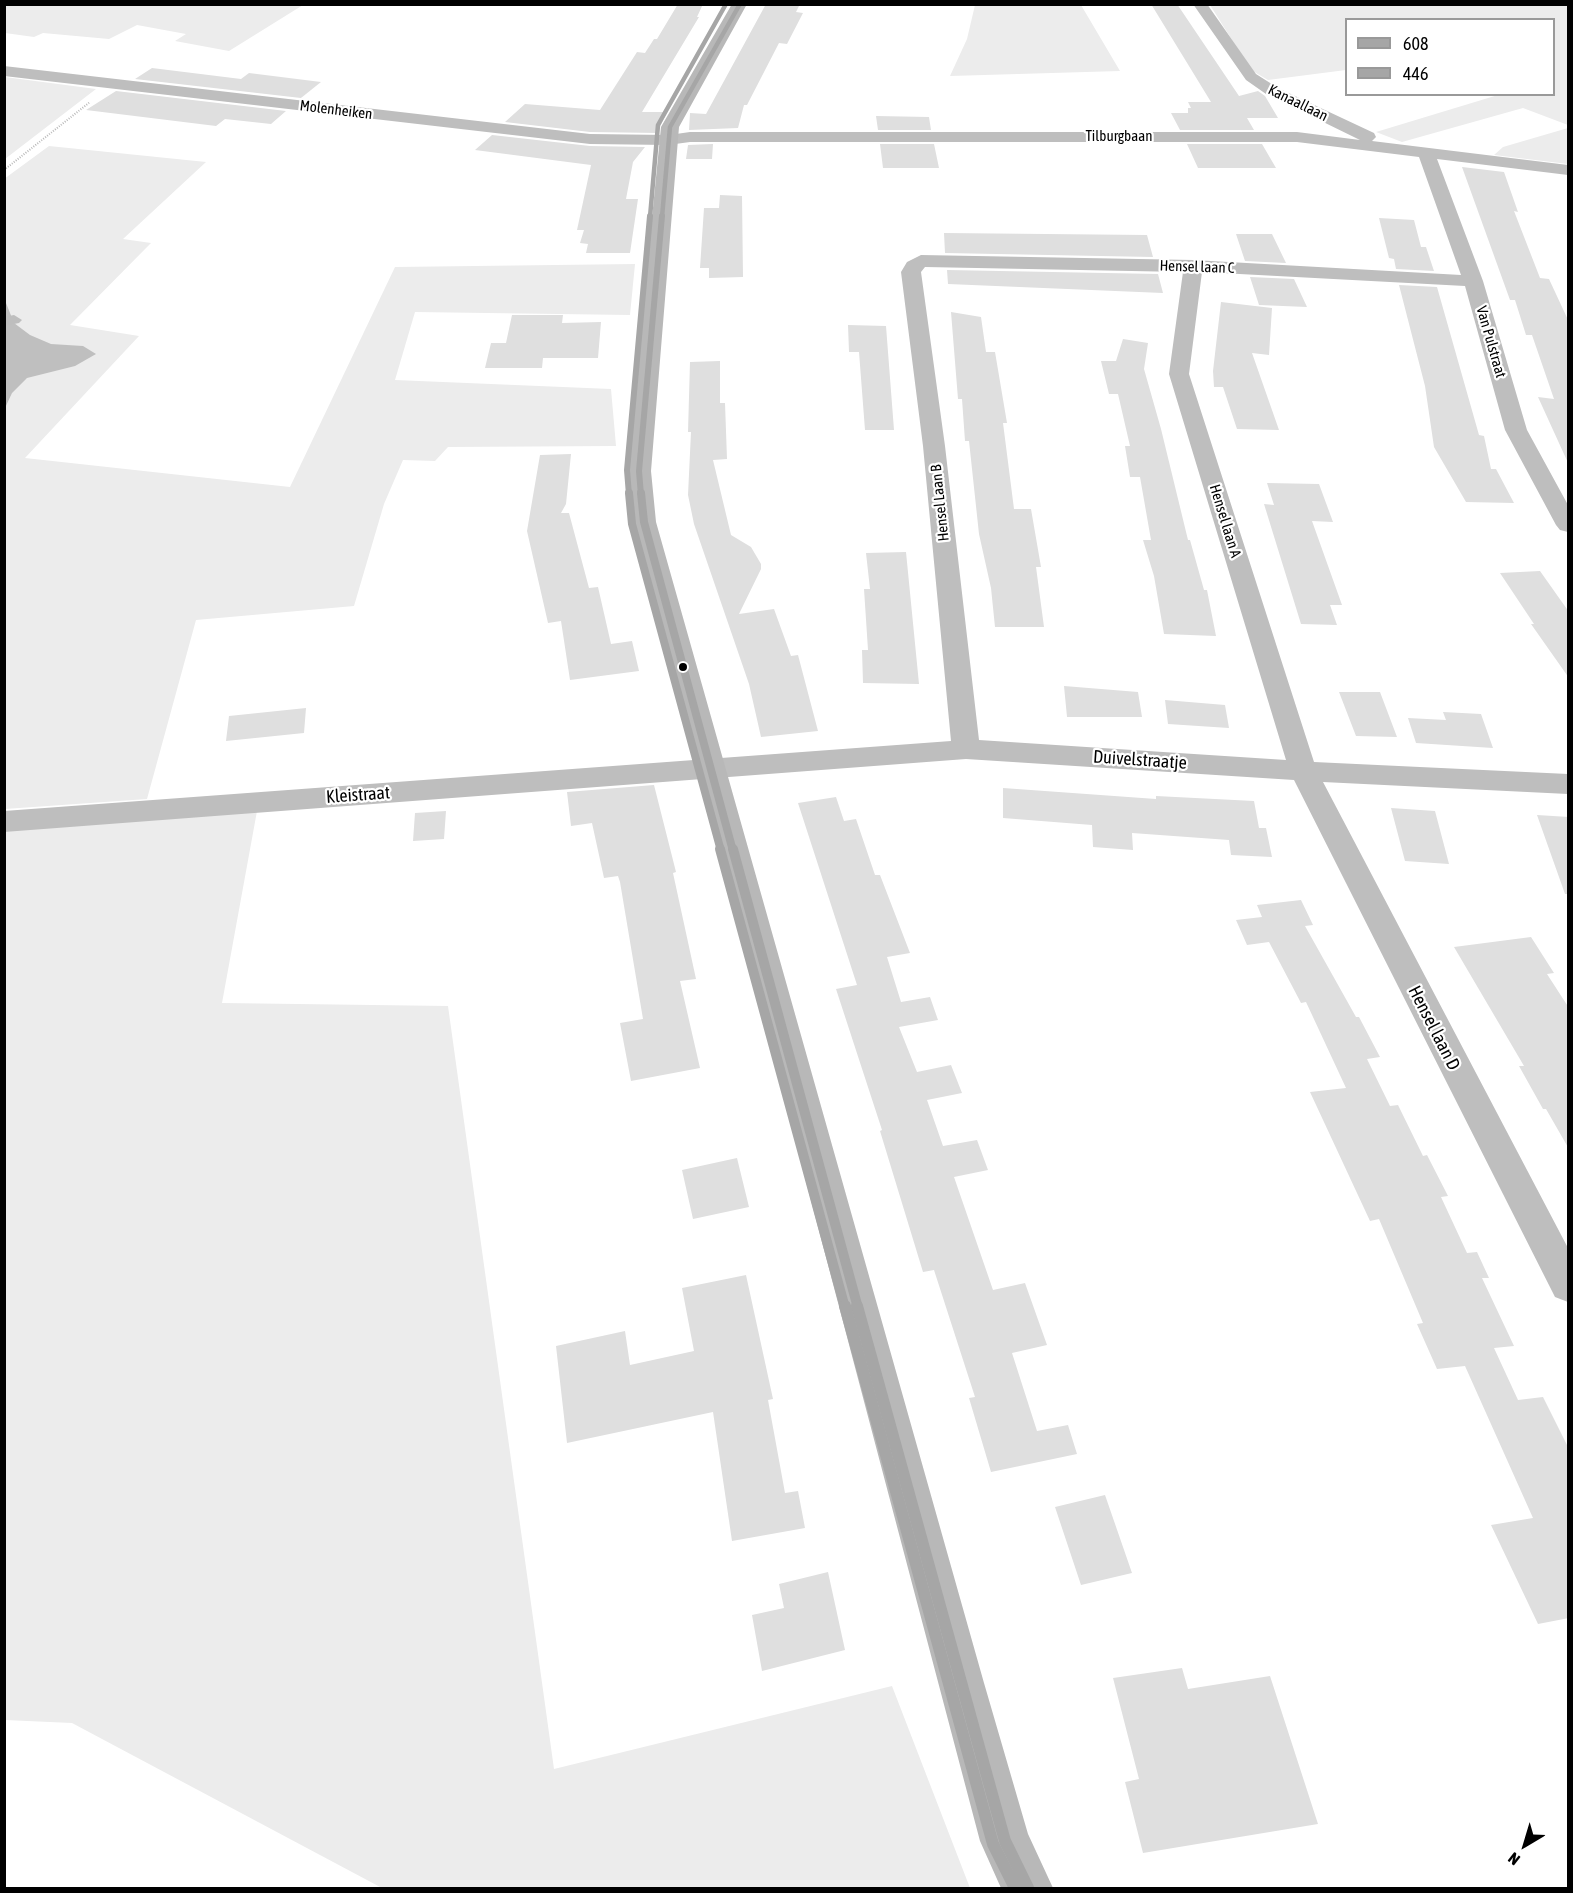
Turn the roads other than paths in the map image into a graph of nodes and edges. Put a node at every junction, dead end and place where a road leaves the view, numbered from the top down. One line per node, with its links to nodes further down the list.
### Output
1 (740, 4): 4 (main road)
2 (1200, 4): 5 (street, Kanaallaan)
3 (4, 70): 4 (street, Molenheiken)
4 (669, 140): 5 (street, Tilburgbaan); 13 (main road)
5 (1393, 149): 6 (street, Tilburgbaan)
6 (1426, 153): 7 (street, Tilburgbaan); 10 (street, Van Pulstraat)
7 (1569, 170)
8 (921, 261): 9 (street, Hensel laan C); 12 (street, Hensel Laan B)
9 (1192, 266): 10 (street, Hensel laan C); 14 (street, Hensel laan A)
10 (1473, 280): 11 (street, Van Pulstraat)
11 (1569, 525)
12 (966, 749): 13 (street, Duivelstraatje); 14 (street, Duivelstraatje)
13 (711, 767): 16 (street, Kleistraat); 18 (main road)
14 (1303, 771): 15 (street, Duivelstraatje); 17 (street, Hensel laan D)
15 (1569, 784)
16 (4, 822)
17 (1569, 1285)
18 (1028, 1888)

